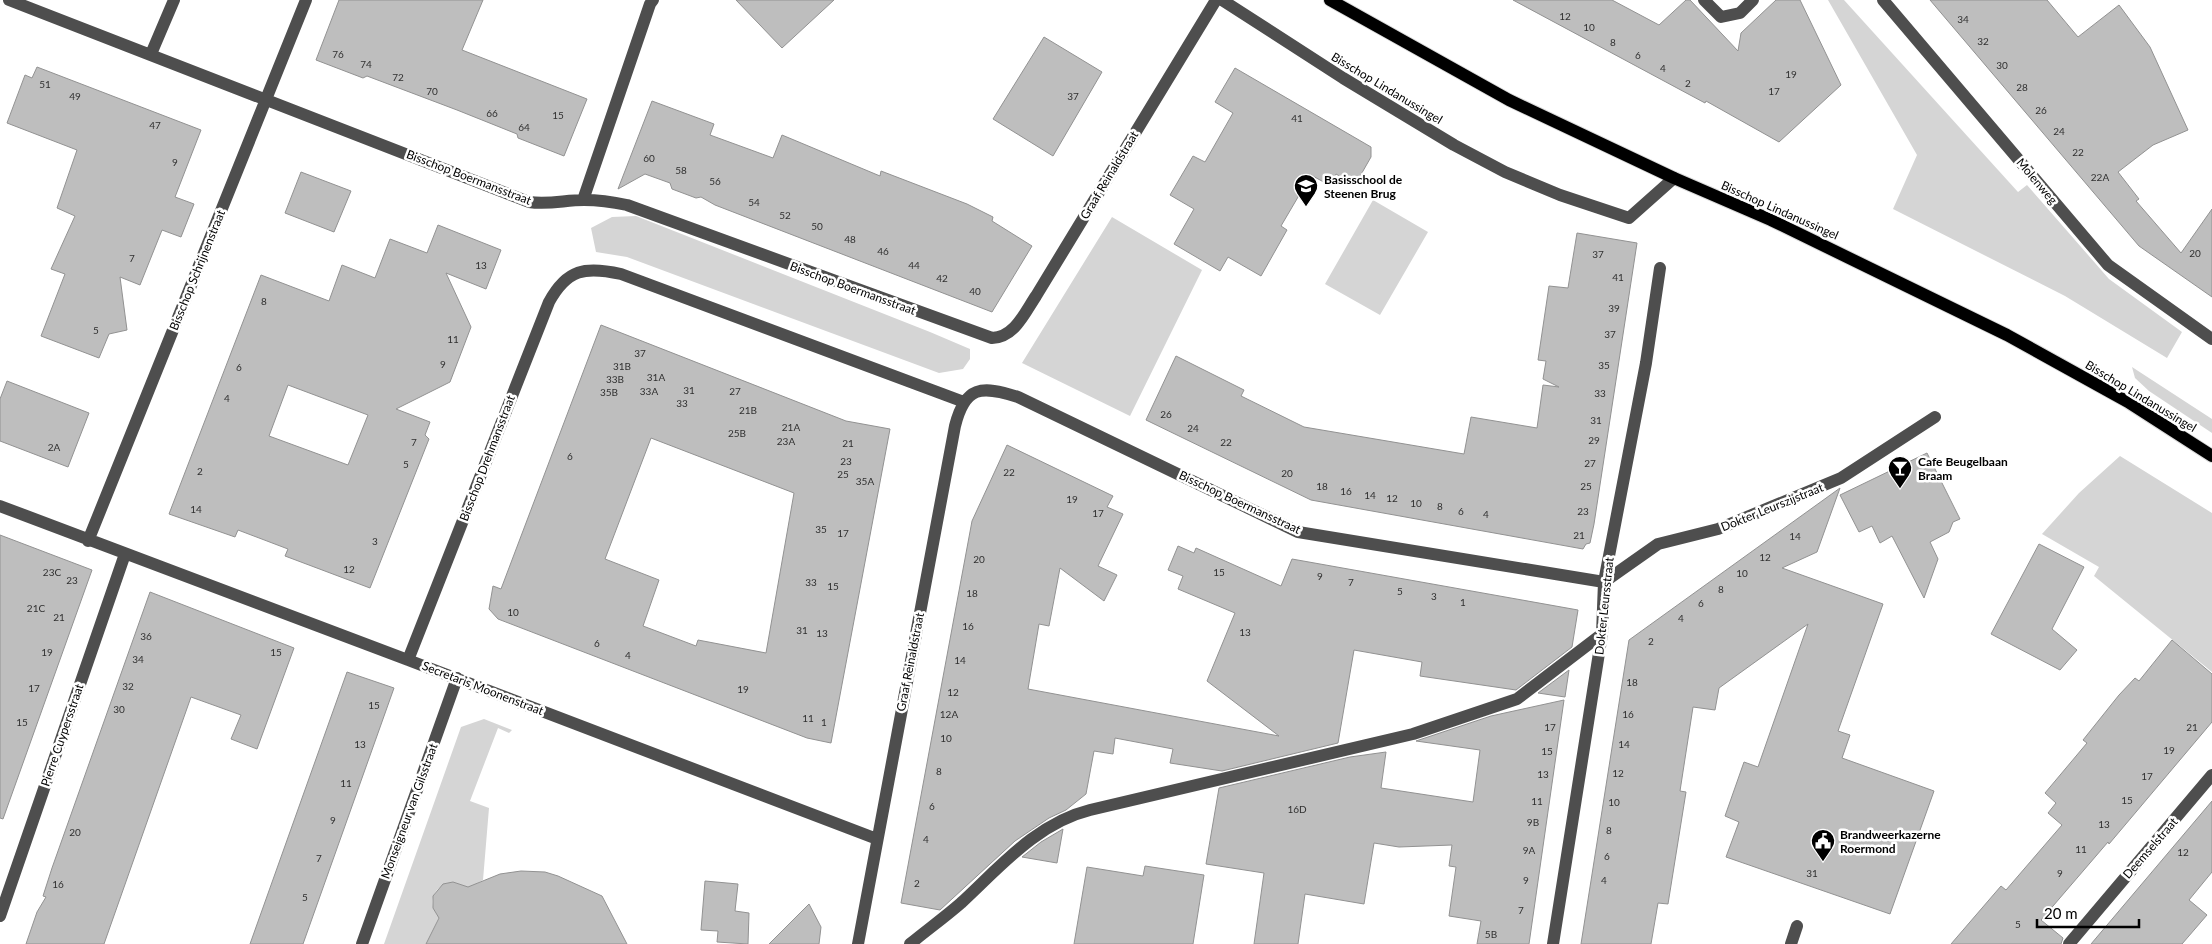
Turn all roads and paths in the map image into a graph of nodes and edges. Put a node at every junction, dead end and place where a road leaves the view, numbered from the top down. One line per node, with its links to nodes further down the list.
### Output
1 (9, 0): 11 (street, Bisschop Boermansstraat)
2 (174, 0): 11 (street)
3 (306, 0): 12 (street, Bisschop Schrijnenstraat)
4 (653, 0): 14 (street)
5 (1216, 0): 16 (street, Graaf Reinaldstraat)
6 (1222, 0): 13 (street, Bisschop Lindanussingel)
7 (1330, 0): 13 (main road, Bisschop Lindanussingel)
8 (1704, 0): 9 (street)
9 (1753, 0)
10 (1883, 0): 17 (street, Molenweg)
11 (151, 54): 12 (street, Bisschop Boermansstraat)
12 (265, 99): 14 (street, Bisschop Boermansstraat); 22 (street, Bisschop Schrijnenstraat)
13 (1674, 178): 20 (main road, Bisschop Lindanussingel)
14 (583, 200): 16 (street, Bisschop Boermansstraat)
15 (1660, 268): 24 (street, Dokter Leursstraat)
16 (992, 338)
17 (2212, 339)
18 (964, 402): 24 (street, Bisschop Boermansstraat); 26 (street, Bisschop Drehmansstraat); 29 (street, Graaf Reinaldstraat)
19 (1935, 417): 24 (street, Dokter Leurszijstraat)
20 (2212, 456)
21 (0, 506): 22 (street, Secretaris Moonenstraat)
22 (88, 541): 23 (street, Secretaris Moonenstraat)
23 (125, 554): 26 (street, Secretaris Moonenstraat); 30 (street, Pierre Cuypersstraat)
24 (1604, 582): 25 (street, Dokter Leursstraat)
25 (1602, 634): 35 (street); 36 (street, Dokter Leursstraat)
26 (408, 660): 27 (street, Secretaris Moonenstraat)
27 (457, 678): 29 (street, Secretaris Moonenstraat); 33 (street, Monseigneur van Gilsstraat)
28 (2212, 775): 38 (street, Deemselstraat)
29 (877, 839): 34 (street, Graaf Reinaldstraat)
30 (5, 884): 31 (street, Pierre Cuypersstraat)
31 (0, 916)
32 (1796, 926): 37 (street)
33 (362, 944)
34 (858, 944)
35 (910, 944)
36 (1553, 944)
37 (1791, 944)
38 (2069, 944)

